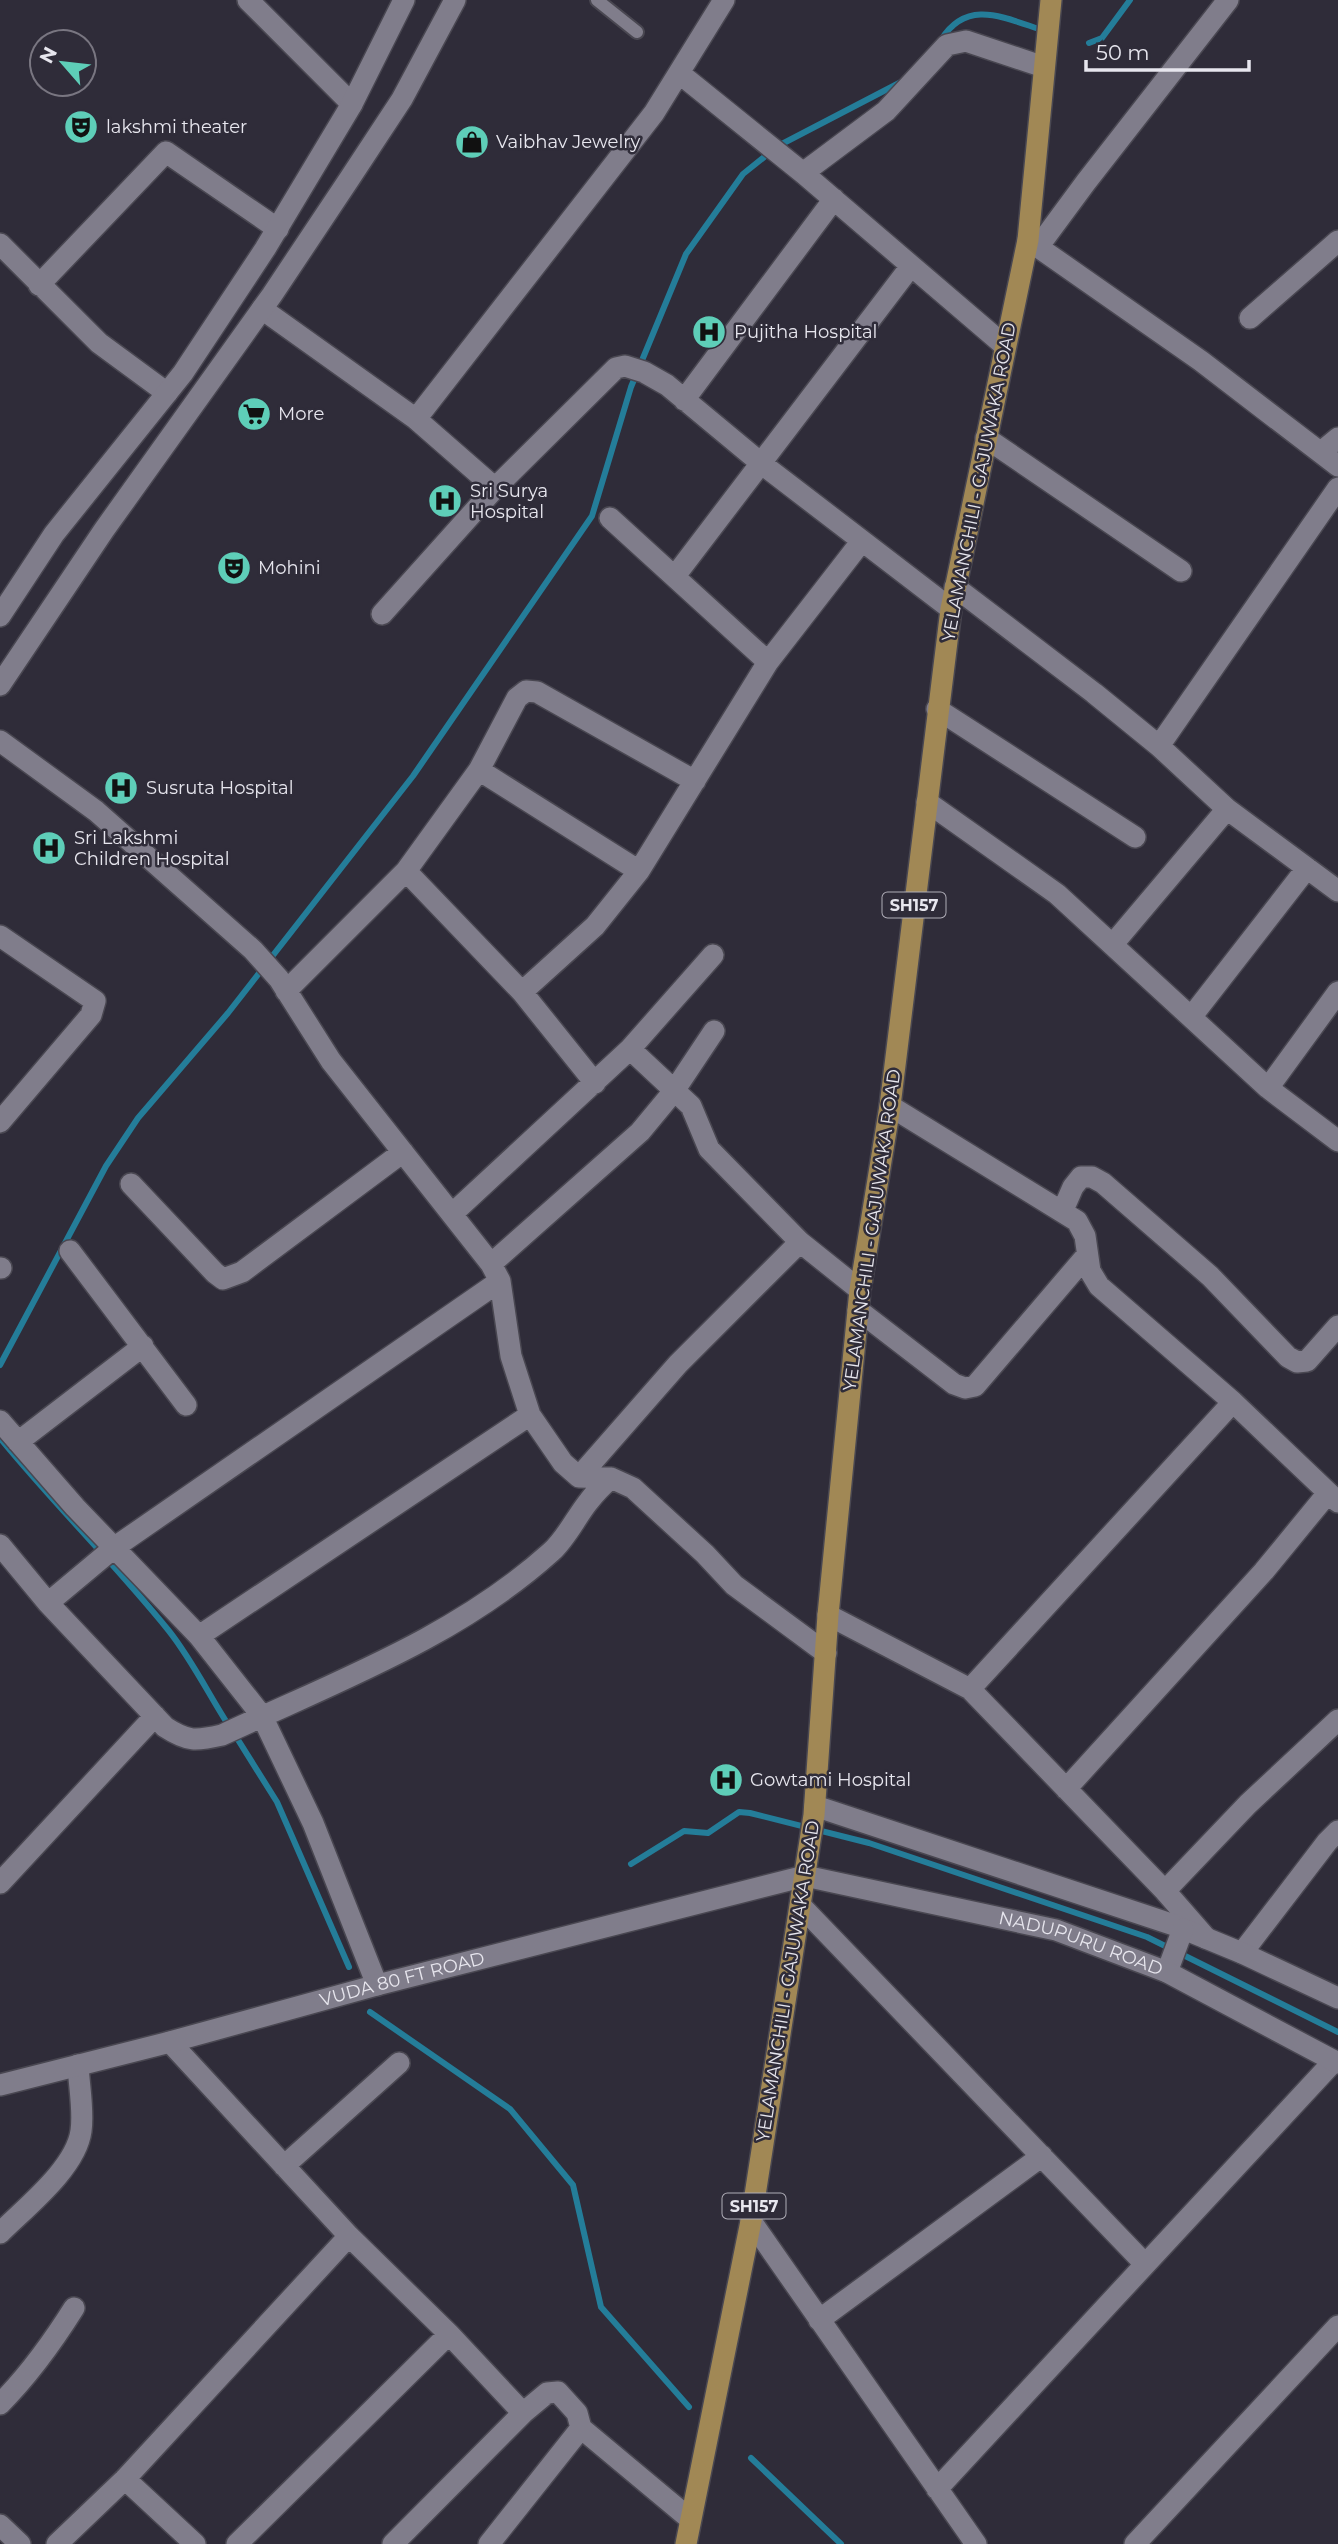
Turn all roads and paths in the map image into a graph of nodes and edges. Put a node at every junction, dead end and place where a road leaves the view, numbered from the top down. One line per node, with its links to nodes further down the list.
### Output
1 (248, 0): 11 (street)
2 (404, 0): 11 (street)
3 (454, 0): 20 (street)
4 (597, 0): 8 (lane)
5 (724, 0): 10 (street)
6 (1051, 0): 9 (main road, YELAMANCHILI - GAJUWAKA ROAD / SH157)
7 (1228, 0): 17 (street)
8 (637, 32)
9 (1044, 67): 12 (street); 17 (main road, YELAMANCHILI - GAJUWAKA ROAD / SH157)
10 (679, 73): 12 (street); 25 (street)
11 (352, 104): 14 (street)
12 (803, 173): 13 (street)
13 (834, 199): 18 (street); 24 (street)
14 (278, 229): 19 (street); 23 (street)
15 (1338, 241): 21 (street)
16 (0, 244): 19 (street)
17 (1033, 244): 22 (main road, YELAMANCHILI - GAJUWAKA ROAD / SH157); 28 (street)
18 (911, 266): 22 (street); 29 (street)
19 (39, 285): 23 (street)
20 (262, 309): 25 (street); 42 (street)
21 (1250, 318)
22 (1005, 346): 26 (main road, YELAMANCHILI - GAJUWAKA ROAD / SH157)
23 (167, 393): 40 (street)
24 (684, 400): 29 (street); 31 (street)
25 (416, 419): 31 (street)
26 (986, 438): 35 (street); 37 (main road, YELAMANCHILI - GAJUWAKA ROAD / SH157)
27 (1338, 438): 28 (street)
28 (1321, 452): 30 (street)
29 (762, 464): 34 (street); 36 (street)
30 (1338, 466)
31 (495, 488): 39 (street)
32 (1338, 488): 45 (street)
33 (610, 518): 36 (street)
34 (861, 542): 38 (street); 41 (street)
35 (1181, 571)
36 (675, 576): 41 (street)
37 (955, 587): 38 (main road, YELAMANCHILI - GAJUWAKA ROAD / SH157); 45 (street)
38 (951, 609): 43 (main road, YELAMANCHILI - GAJUWAKA ROAD / SH157)
39 (382, 614)
40 (0, 616)
41 (768, 662): 47 (street)
42 (0, 685)
43 (937, 709): 48 (main road, YELAMANCHILI - GAJUWAKA ROAD / SH157); 50 (street)
44 (0, 741): 58 (street)
45 (1158, 746): 49 (street)
46 (479, 770): 47 (street); 52 (street); 53 (street)
47 (695, 780): 53 (street)
48 (927, 802): 56 (street); 67 (main road, YELAMANCHILI - GAJUWAKA ROAD / SH157)
49 (1227, 809): 51 (street); 56 (street)
50 (1135, 837)
51 (1307, 868): 54 (street); 61 (street)
52 (406, 871): 58 (street); 59 (street)
53 (639, 871): 59 (street)
54 (1335, 882)
55 (0, 936): 68 (street)
56 (1114, 944): 61 (street)
57 (713, 955): 63 (street)
58 (283, 985): 70 (street)
59 (522, 992): 64 (street)
60 (1338, 992): 65 (street)
61 (1192, 1016): 65 (street)
62 (714, 1031): 66 (street)
63 (629, 1049): 64 (street); 66 (street)
64 (595, 1083): 73 (street)
65 (1268, 1088): 69 (street)
66 (674, 1091): 74 (street); 77 (street)
67 (890, 1106): 72 (street); 78 (main road, YELAMANCHILI - GAJUWAKA ROAD / SH157)
68 (0, 1122)
69 (1338, 1141)
70 (403, 1152): 71 (street); 73 (street)
71 (131, 1184)
72 (1063, 1210): 76 (street); 79 (street)
73 (452, 1214): 77 (street)
74 (800, 1242): 78 (street); 86 (street)
75 (70, 1251): 80 (street)
76 (1087, 1255): 78 (street); 81 (street)
77 (496, 1273): 83 (street); 90 (street)
78 (860, 1300): 92 (main road, YELAMANCHILI - GAJUWAKA ROAD / SH157)
79 (1338, 1326)
80 (143, 1346): 82 (street); 85 (street)
81 (1233, 1402): 88 (street); 95 (street)
82 (187, 1405)
83 (530, 1415): 86 (street); 93 (street)
84 (0, 1421): 85 (street)
85 (18, 1441): 90 (street)
86 (579, 1477): 87 (street)
87 (611, 1478): 94 (street); 97 (street)
88 (1333, 1497): 99 (street)
89 (0, 1545): 91 (street)
90 (115, 1547): 91 (street); 93 (street)
91 (47, 1603): 96 (street)
92 (828, 1615): 94 (main road, YELAMANCHILI - GAJUWAKA ROAD / SH157); 95 (street)
93 (199, 1636): 97 (street)
94 (826, 1653): 100 (main road, YELAMANCHILI - GAJUWAKA ROAD / SH157)
95 (970, 1689): 99 (street)
96 (155, 1716): 97 (street); 103 (street)
97 (262, 1716): 110 (street)
98 (1338, 1720): 104 (street)
99 (1066, 1789): 104 (street)
100 (814, 1810): 102 (main road, YELAMANCHILI - GAJUWAKA ROAD / SH157); 106 (street)
101 (1338, 1831): 108 (street)
102 (805, 1870): 105 (main road, YELAMANCHILI - GAJUWAKA ROAD / SH157); 109 (street, NADUPURU ROAD); 110 (street, VUDA 80 FT ROAD)
103 (0, 1883)
104 (1165, 1891): 107 (street)
105 (801, 1906): 117 (street); 119 (main road, YELAMANCHILI - GAJUWAKA ROAD / SH157)
106 (1184, 1929): 107 (street); 109 (street)
107 (1206, 1938): 108 (street)
108 (1242, 1952): 111 (street)
109 (1167, 1972): 113 (street, NADUPURU ROAD)
110 (377, 1985): 112 (street, VUDA 80 FT ROAD)
111 (1338, 1998)
112 (170, 2042): 115 (street, VUDA 80 FT ROAD); 118 (street)
113 (1336, 2062): 122 (street)
114 (399, 2063): 118 (street)
115 (78, 2066): 116 (street, VUDA 80 FT ROAD); 120 (street)
116 (0, 2085)
117 (1042, 2156): 122 (street); 124 (street)
118 (284, 2166): 121 (street)
119 (751, 2221): 124 (street); 132 (main road, YELAMANCHILI - GAJUWAKA ROAD / SH157)
120 (0, 2233)
121 (349, 2236): 126 (street); 130 (street)
122 (1145, 2264): 131 (street)
123 (74, 2308): 127 (street)
124 (820, 2320): 131 (street)
125 (1338, 2326): 142 (street)
126 (449, 2334): 128 (street); 137 (street)
127 (0, 2404)
128 (523, 2413): 129 (street); 138 (street)
129 (581, 2427): 132 (street); 139 (street)
130 (125, 2479): 135 (street); 136 (street)
131 (937, 2489): 141 (street)
132 (690, 2519): 140 (main road, YELAMANCHILI - GAJUWAKA ROAD / SH157)
133 (0, 2525): 134 (street)
134 (20, 2544)
135 (57, 2544)
136 (195, 2544)
137 (237, 2544)
138 (393, 2544)
139 (489, 2544)
140 (685, 2544)
141 (976, 2544)
142 (1135, 2544)

